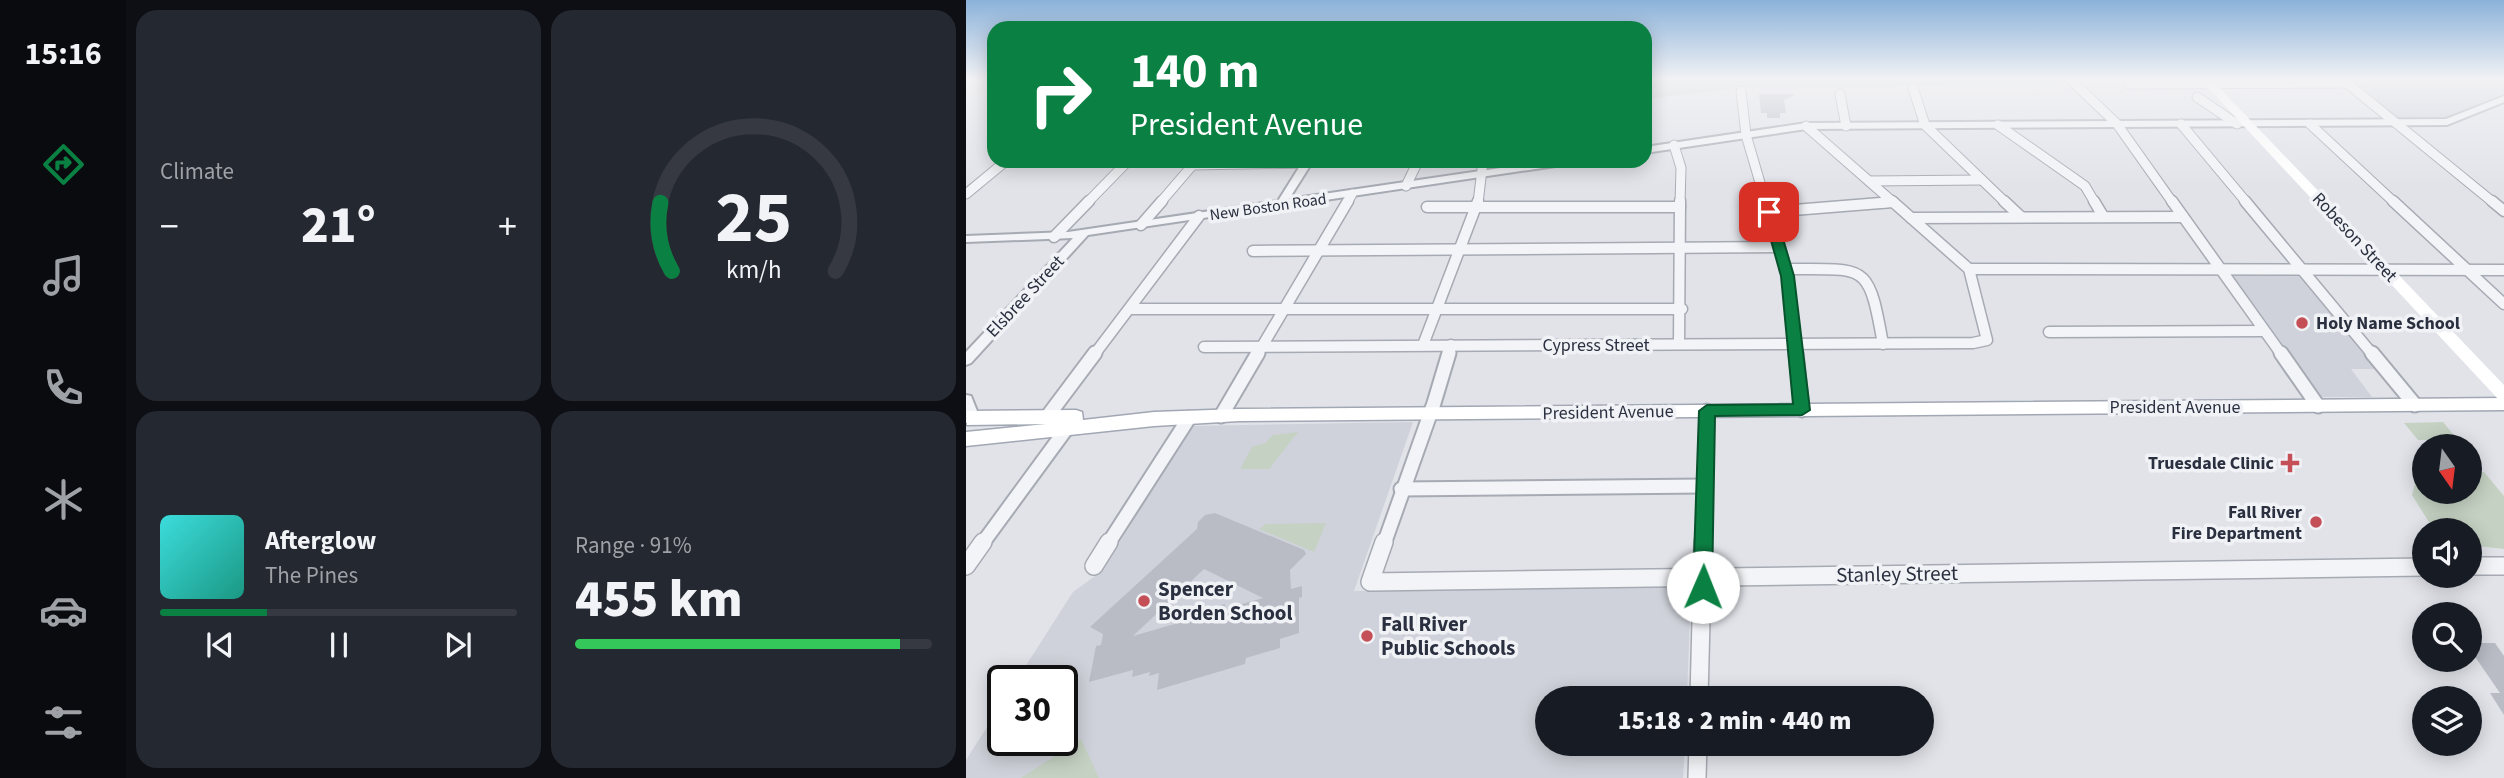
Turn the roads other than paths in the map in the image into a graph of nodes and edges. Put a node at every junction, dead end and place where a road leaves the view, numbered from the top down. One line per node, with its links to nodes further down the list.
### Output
1 (1744, 115): 18 (street)
2 (1844, 115): 17 (street)
3 (1922, 115): 14 (street)
4 (2108, 115): 10 (street)
5 (2228, 115): 12 (street)
6 (2235, 115): 12 (main road, Robeson Street)
7 (2389, 115): 9 (street)
8 (2464, 115): 9 (street)
9 (2399, 123): 13 (street); 39 (street)
10 (2117, 124): 11 (street); 15 (street); 44 (street)
11 (2181, 124): 12 (street); 58 (street)
12 (2242, 124): 13 (street); 59 (main road, Robeson Street)
13 (2310, 124): 60 (street)
14 (1925, 125): 15 (street); 17 (street); 29 (street)
15 (1998, 125): 42 (street)
16 (1806, 126): 17 (street); 18 (street); 30 (street)
17 (1846, 126)
18 (1746, 135): 19 (street); 40 (street)
19 (1674, 145): 20 (street); 37 (street)
20 (1652, 149)
21 (998, 168): 32 (street)
22 (1121, 168): 48 (street)
23 (1190, 168): 46 (street)
24 (1304, 168): 35 (street)
25 (1415, 168): 31 (street)
26 (1481, 168): 28 (street)
27 (1518, 168): 28 (street, New Boston Road)
28 (1480, 174): 31 (street, New Boston Road); 38 (street)
29 (1982, 180): 30 (street); 43 (street)
30 (1869, 181): 34 (street)
31 (1406, 186): 33 (street, New Boston Road)
32 (966, 194)
33 (1352, 194): 35 (street, New Boston Road); 53 (street)
34 (1893, 202): 40 (street); 45 (street)
35 (1281, 204): 41 (street, New Boston Road)
36 (1427, 207): 38 (street)
37 (1680, 207): 38 (street); 51 (street)
38 (1477, 208): 52 (street)
39 (2504, 211)
40 (1769, 212): 50 (street)
41 (1199, 216): 46 (street, New Boston Road); 63 (street)
42 (2103, 216): 43 (street); 44 (street)
43 (2021, 217): 45 (street)
44 (2183, 217): 57 (street)
45 (1911, 218): 56 (street)
46 (1141, 225): 47 (street, New Boston Road)
47 (1084, 233): 48 (street, New Boston Road); 72 (street, Elsbree Street)
48 (1054, 237): 49 (street, New Boston Road)
49 (966, 239)
50 (1779, 247): 51 (street); 55 (street)
51 (1683, 248): 52 (street); 66 (street)
52 (1461, 249): 53 (street); 65 (street)
53 (1321, 250): 54 (street); 64 (street)
54 (1253, 251)
55 (1785, 270): 70 (street); 71 (street)
56 (1969, 270): 57 (street); 71 (street, Cypress Street)
57 (2220, 270): 58 (street); 67 (street)
58 (2301, 270): 59 (street); 81 (street)
59 (2386, 270): 60 (street); 78 (main road, Robeson Street)
60 (2468, 270): 61 (street); 62 (street)
61 (2504, 270)
62 (2504, 304)
63 (1130, 309): 64 (street); 87 (street)
64 (1285, 309): 65 (street); 76 (street)
65 (1436, 309): 66 (street); 73 (street)
66 (1682, 309): 69 (street)
67 (2263, 331): 68 (street); 82 (street)
68 (2049, 332)
69 (1679, 344): 70 (street, Cypress Street); 74 (street, Cypress Street)
70 (1795, 344): 71 (street, Cypress Street); 83 (street)
71 (1884, 344)
72 (973, 345): 77 (street, Elsbree Street)
73 (1423, 345): 74 (street, Cypress Street); 76 (street, Cypress Street)
74 (1451, 345): 85 (street)
75 (1204, 346): 76 (street, Cypress Street)
76 (1263, 346): 86 (street)
77 (966, 360)
78 (2504, 396)
79 (966, 400): 88 (street)
80 (2504, 404): 81 (main road, President Avenue)
81 (2415, 405): 82 (main road, President Avenue)
82 (2318, 406): 83 (main road, President Avenue)
83 (1802, 410): 84 (main road, President Avenue)
84 (1707, 411): 85 (main road, President Avenue); 93 (street)
85 (1430, 413): 86 (main road, President Avenue); 94 (street)
86 (1221, 416): 89 (main road, President Avenue)
87 (1047, 417): 88 (main road); 90 (main road)
88 (966, 418)
89 (1189, 418): 90 (main road, President Avenue); 96 (street)
90 (1136, 421): 91 (main road, President Avenue)
91 (1067, 428): 92 (main road, President Avenue); 95 (street)
92 (966, 439)
93 (1704, 486): 94 (street); 100 (street)
94 (1401, 489): 100 (street, Stanley Street)
95 (966, 566)
96 (1094, 566)
97 (2482, 566): 98 (street)
98 (2504, 566)
99 (2412, 567): 100 (street, Stanley Street)
100 (1703, 576): 101 (street)
101 (1699, 686)
102 (1698, 756): 103 (street)
103 (1697, 778)

